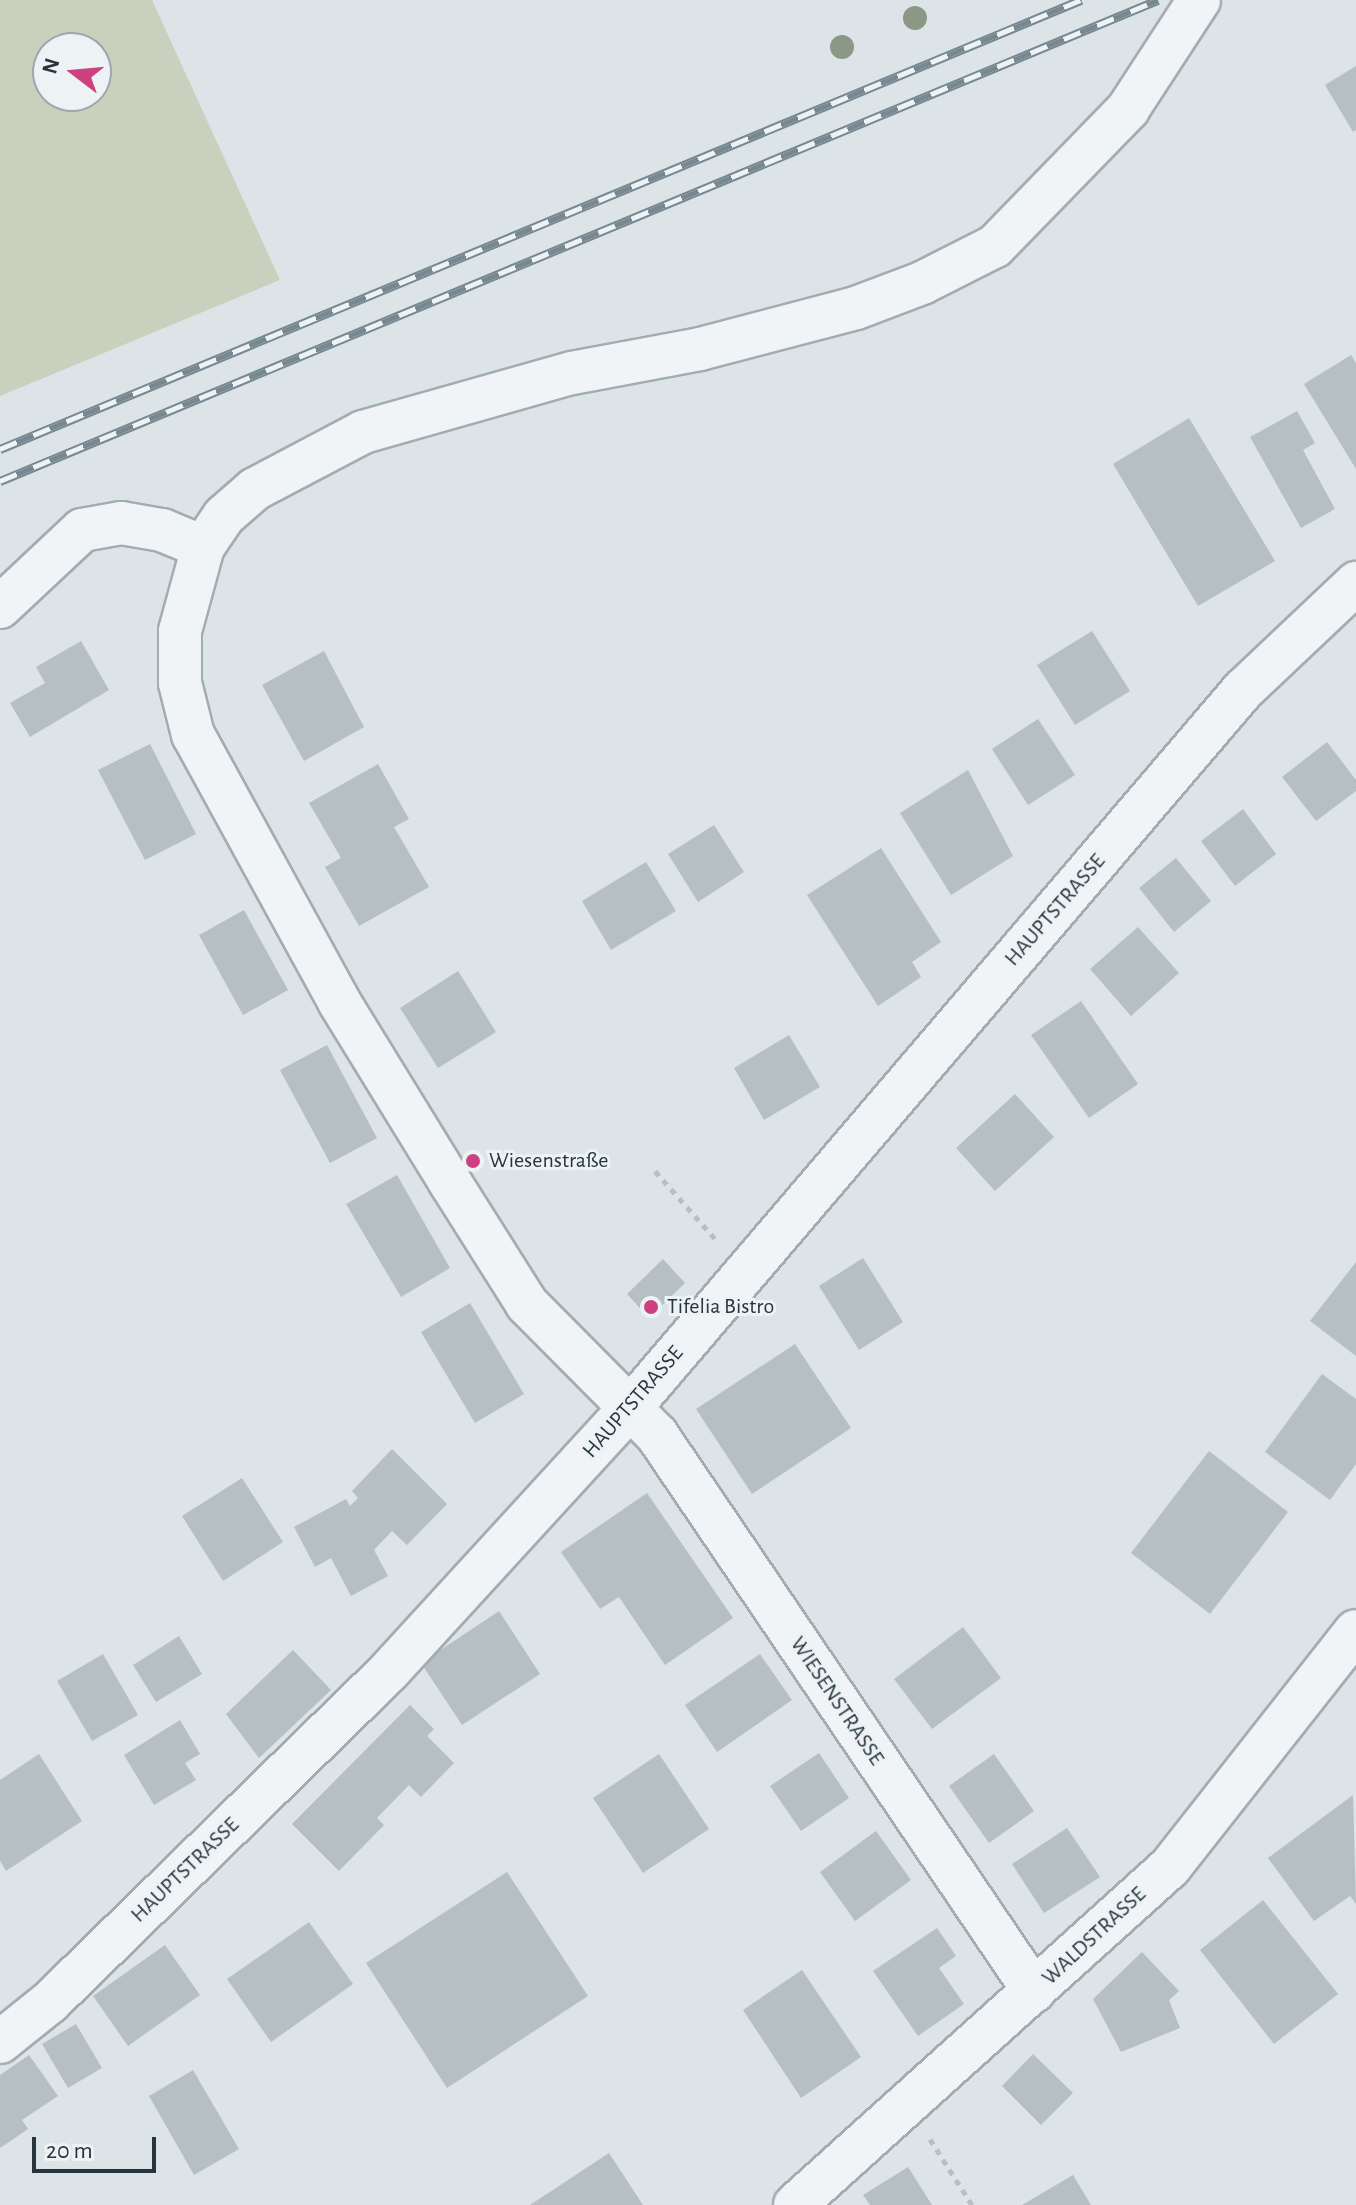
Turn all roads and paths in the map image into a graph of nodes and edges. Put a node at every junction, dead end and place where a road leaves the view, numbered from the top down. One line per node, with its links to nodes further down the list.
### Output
1 (1199, 0): 2 (street, WIESENSTRASSE)
2 (203, 547): 4 (street); 7 (street, WIESENSTRASSE)
3 (1356, 583): 6 (street, HAUPTSTRASSE)
4 (0, 607)
5 (655, 1171): 6 (path)
6 (746, 1272): 7 (street, HAUPTSTRASSE)
7 (630, 1408): 9 (street, WIESENSTRASSE); 10 (street, HAUPTSTRASSE)
8 (1356, 1631): 9 (street, WALDSTRASSE)
9 (1034, 1991): 11 (street, WALDSTRASSE)
10 (0, 2042)
11 (909, 2108): 12 (street, WALDSTRASSE); 13 (path)
12 (795, 2205)
13 (972, 2205)

